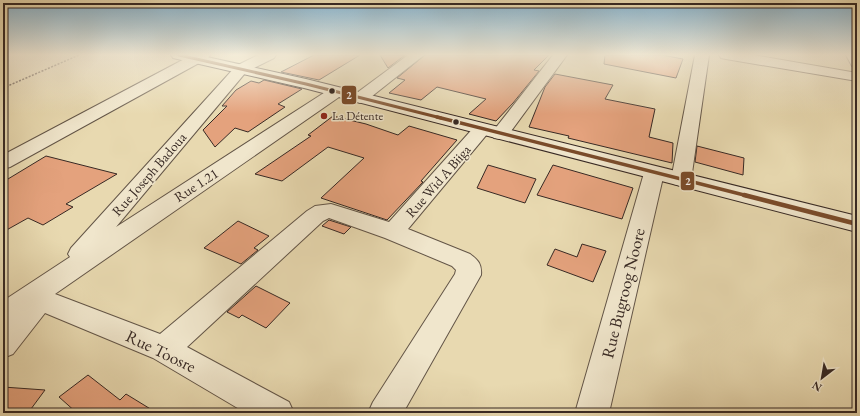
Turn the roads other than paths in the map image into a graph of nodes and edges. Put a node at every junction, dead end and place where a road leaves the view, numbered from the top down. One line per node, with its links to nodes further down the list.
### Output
1 (168, 74): 12 (street)
2 (236, 74): 17 (street, Rue Joseph Badoua)
3 (281, 74): 9 (street)
4 (391, 74): 10 (street)
5 (543, 74): 11 (street, Rue Wid A Biiga)
6 (699, 74): 14 (street)
7 (842, 74): 8 (street)
8 (857, 77)
9 (336, 92): 10 (street); 17 (street, Rue 1.21)
10 (360, 98): 11 (street)
11 (491, 132): 13 (street); 16 (street, Rue Wid A Biiga)
12 (3, 163)
13 (654, 173): 14 (street); 23 (street, Rue Bugroog Noore)
14 (682, 180): 15 (street)
15 (857, 224)
16 (393, 232): 20 (street); 22 (street)
17 (49, 290): 18 (street); 19 (street); 20 (street, Rue Toosre)
18 (3, 315)
19 (3, 345)
20 (164, 349): 21 (street, Rue Toosre)
21 (276, 413)
22 (385, 413)
23 (592, 413)

